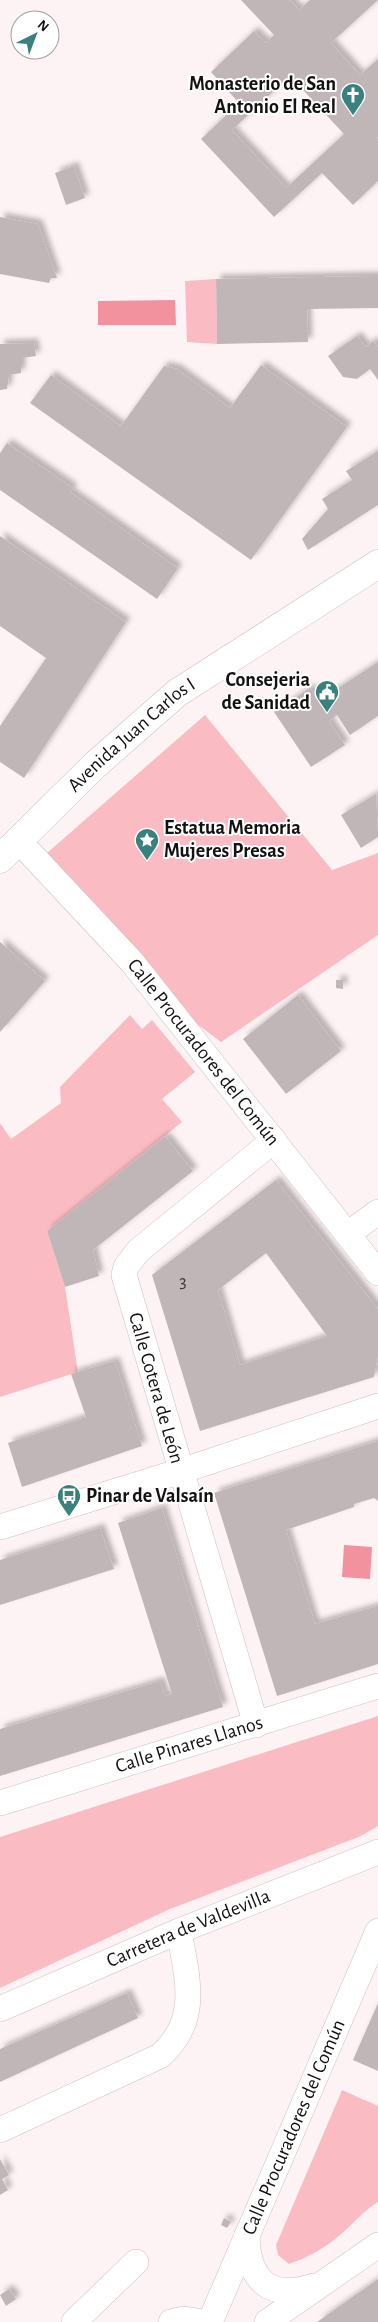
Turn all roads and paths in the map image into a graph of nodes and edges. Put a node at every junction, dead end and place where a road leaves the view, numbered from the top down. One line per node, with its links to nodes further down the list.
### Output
1 (378, 564): 2 (main road, Avenida Juan Carlos I)
2 (9, 850): 3 (street, Calle Procuradores del Común)
3 (274, 1140): 5 (street, Calle Procuradores del Común); 8 (street, Calle Cotera de León)
4 (378, 1212): 5 (street)
5 (348, 1234): 6 (street, Calle Procuradores del Común)
6 (378, 1273)
7 (378, 1406): 8 (street)
8 (181, 1471): 9 (street); 11 (street, Calle Cotera de León)
9 (0, 1527)
10 (378, 1686): 11 (street, Calle Pinares Llanos)
11 (256, 1725): 12 (street, Calle Pinares Llanos)
12 (0, 1803)
13 (378, 1852): 14 (street, Carretera de Valdevilla)
14 (354, 1861): 15 (street); 16 (street, Carretera de Valdevilla)
15 (378, 1873)
16 (179, 1931): 18 (street, Carretera de Valdevilla); 19 (street)
17 (378, 1931): 20 (street, Calle Procuradores del Común)
18 (0, 2009)
19 (0, 2130)
20 (247, 2232): 23 (street); 27 (street, Calle Procuradores del Común)
21 (378, 2245): 23 (street)
22 (136, 2262): 24 (street)
23 (321, 2283): 28 (street)
24 (74, 2322)
25 (171, 2322): 26 (street)
26 (203, 2322)
27 (210, 2322)
28 (267, 2322)

